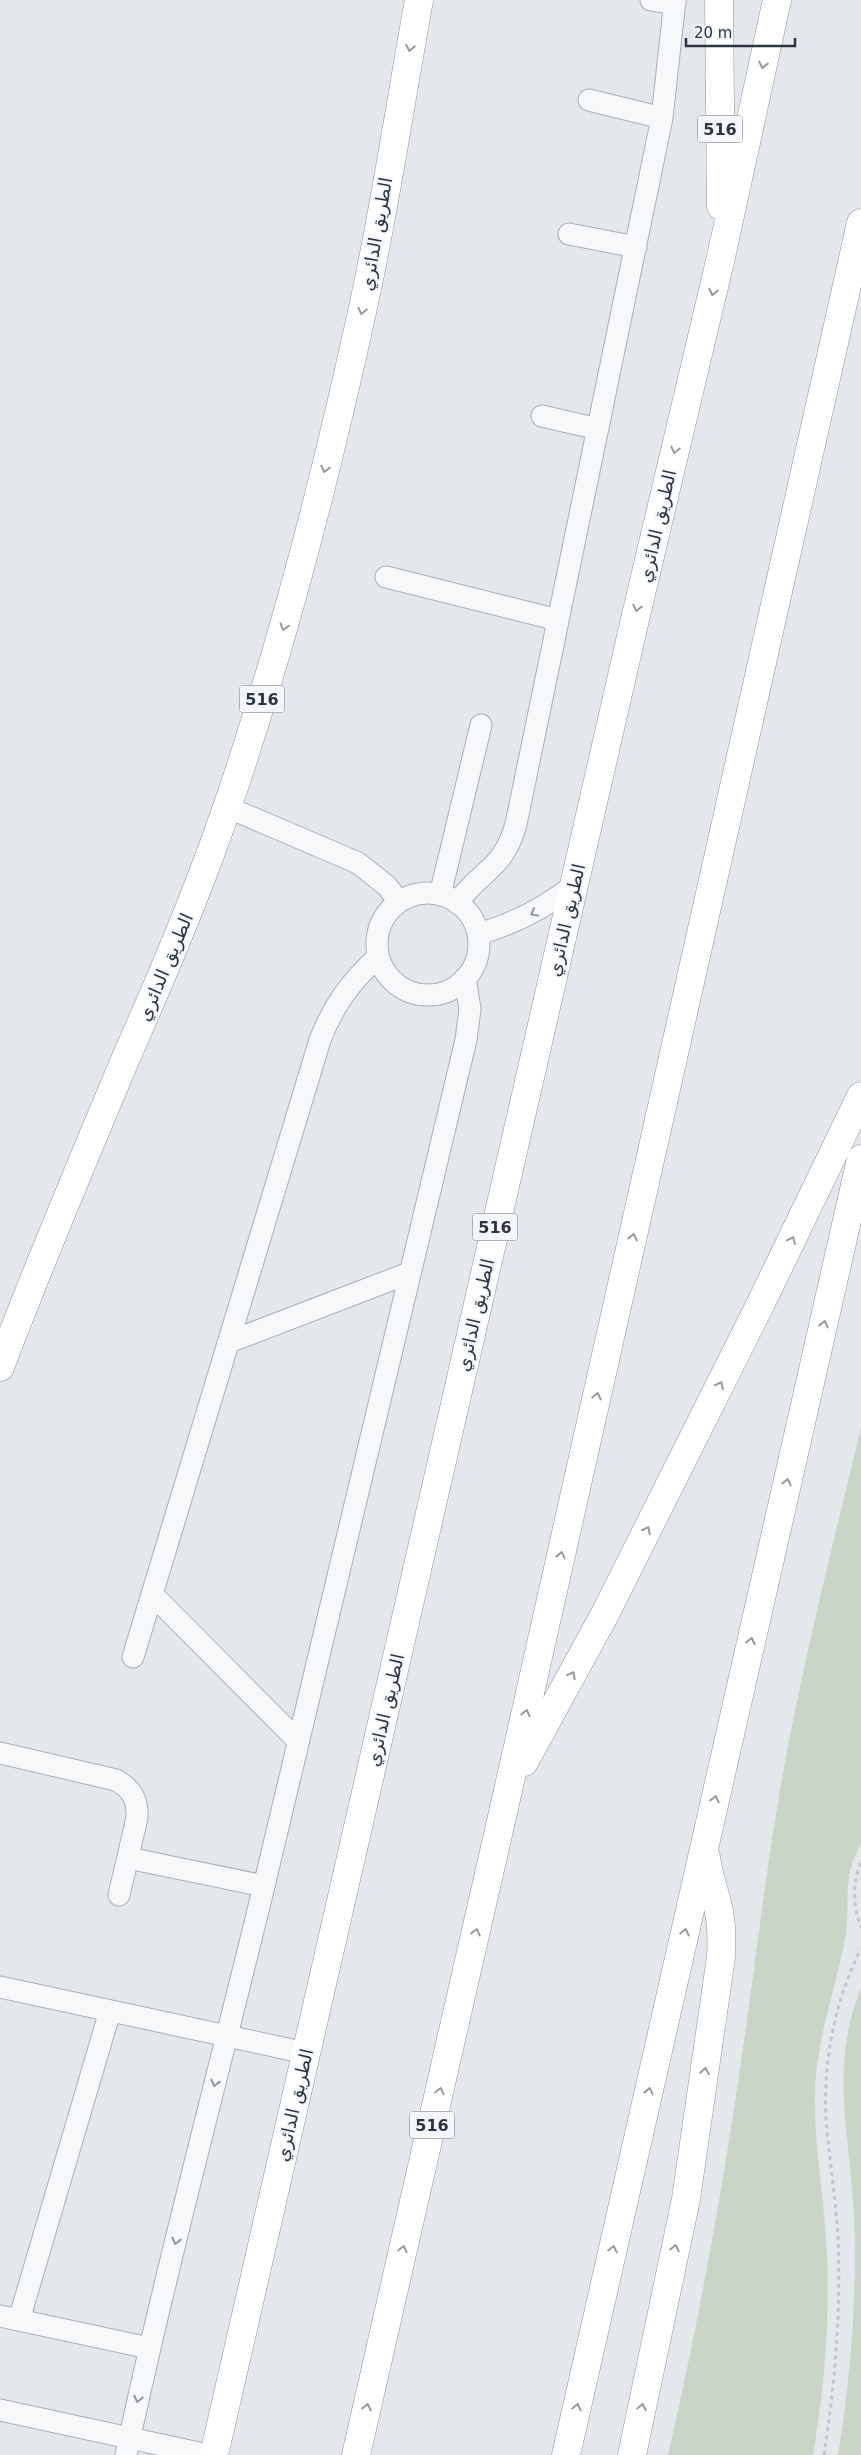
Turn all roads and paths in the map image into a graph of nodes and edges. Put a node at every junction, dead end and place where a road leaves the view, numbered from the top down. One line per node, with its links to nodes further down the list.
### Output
1 (419, 0): 17 (highway, الطريق الدائري / 516, one-way to 17)
2 (651, 0): 5 (lane)
3 (720, 0): 11 (highway, 516)
4 (777, 0): 11 (highway, الطريق الدائري / 516, one-way to 11)
5 (675, 2): 7 (lane)
6 (589, 100): 7 (lane)
7 (662, 118): 10 (lane)
8 (861, 223): 33 (highway, 516, one-way to 8)
9 (569, 234): 10 (lane)
10 (636, 247): 13 (lane)
11 (721, 257): 18 (highway, الطريق الدائري / 516, one-way to 18)
12 (542, 416): 13 (lane)
13 (598, 428): 15 (lane)
14 (386, 577): 15 (lane)
15 (558, 620): 19 (lane)
16 (481, 725): 19 (lane)
17 (227, 807): 20 (lane); 28 (highway, الطريق الدائري / 516)
18 (574, 885): 21 (lane, one-way to 21); 44 (highway, الطريق الدائري / 516)
19 (449, 899): 20 (lane); 21 (lane)
20 (399, 902): 22 (lane)
21 (478, 934): 23 (lane)
22 (378, 957): 23 (lane); 27 (lane)
23 (465, 978): 26 (lane)
24 (861, 1096): 33 (highway, 516, one-way to 24)
25 (861, 1159): 34 (highway, one-way to 25)
26 (409, 1273): 27 (lane); 31 (lane)
27 (229, 1342): 29 (lane)
28 (0, 1367)
29 (152, 1594): 30 (lane); 31 (lane)
30 (133, 1657)
31 (298, 1741): 37 (lane)
32 (0, 1753): 35 (lane)
33 (507, 1795): 51 (highway, 516, one-way to 33)
34 (705, 1847): 52 (highway, one-way to 34); 53 (highway, one-way to 34)
35 (128, 1858): 37 (lane); 38 (lane)
36 (861, 1863): 39 (path)
37 (264, 1886): 43 (lane)
38 (119, 1894)
39 (861, 1927)
40 (861, 1949): 54 (path)
41 (0, 1987): 42 (lane)
42 (110, 2011): 43 (lane); 45 (lane)
43 (227, 2036): 44 (lane); 46 (lane, one-way to 46)
44 (306, 2053): 50 (highway, الطريق الدائري / 516)
45 (10, 2318): 46 (lane)
46 (149, 2348): 48 (lane, one-way to 48)
47 (0, 2412): 48 (lane)
48 (128, 2446): 49 (lane)
49 (208, 2455)
50 (214, 2455)
51 (356, 2455)
52 (566, 2455)
53 (632, 2455)
54 (824, 2455)

